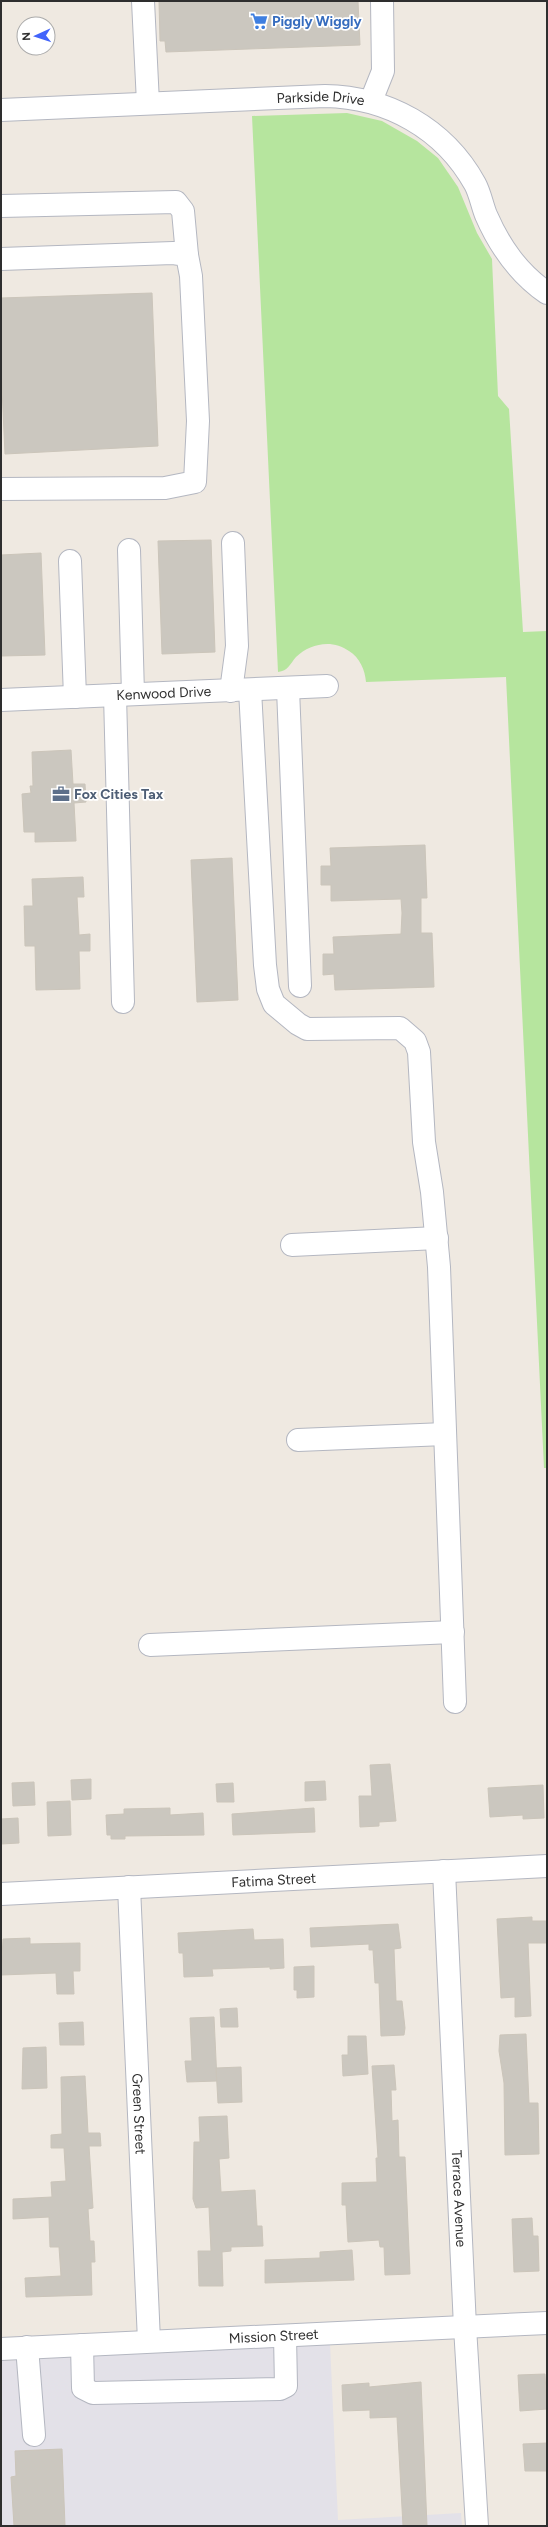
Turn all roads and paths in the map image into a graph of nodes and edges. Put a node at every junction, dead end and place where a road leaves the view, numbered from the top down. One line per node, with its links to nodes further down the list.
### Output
1 (143, 1): 4 (street)
2 (382, 1): 3 (street)
3 (371, 101): 4 (street, Parkside Drive); 9 (street, Parkside Drive)
4 (148, 103): 5 (street, Parkside Drive)
5 (1, 110)
6 (1, 206): 7 (street)
7 (187, 255): 8 (street); 10 (street)
8 (1, 259)
9 (547, 293)
10 (1, 489)
11 (233, 543): 16 (street)
12 (129, 550): 17 (street)
13 (70, 561): 18 (street)
14 (327, 686): 15 (street, Kenwood Drive)
15 (288, 689): 16 (street, Kenwood Drive); 20 (street)
16 (240, 690): 17 (street, Kenwood Drive); 22 (street)
17 (124, 694): 18 (street, Kenwood Drive); 21 (street)
18 (75, 696): 19 (street, Kenwood Drive)
19 (1, 700)
20 (300, 986)
21 (123, 1002)
22 (437, 1238): 23 (street); 24 (street)
23 (292, 1245)
24 (445, 1434): 25 (street); 26 (street)
25 (298, 1440)
26 (453, 1632): 27 (street); 28 (street)
27 (150, 1645)
28 (455, 1702)
29 (547, 1866): 30 (street, Fatima Street)
30 (444, 1871): 31 (street, Fatima Street); 34 (street, Terrace Avenue)
31 (129, 1887): 32 (street, Fatima Street); 36 (street, Green Street)
32 (1, 1894)
33 (547, 2323): 34 (street, Mission Street)
34 (465, 2327): 35 (street, Mission Street); 41 (street, Terrace Avenue)
35 (285, 2336): 36 (street, Mission Street); 37 (street)
36 (149, 2341): 37 (street, Mission Street)
37 (82, 2345): 38 (street, Mission Street)
38 (28, 2348): 39 (street, Mission Street); 40 (street)
39 (1, 2349)
40 (34, 2436)
41 (476, 2526)

